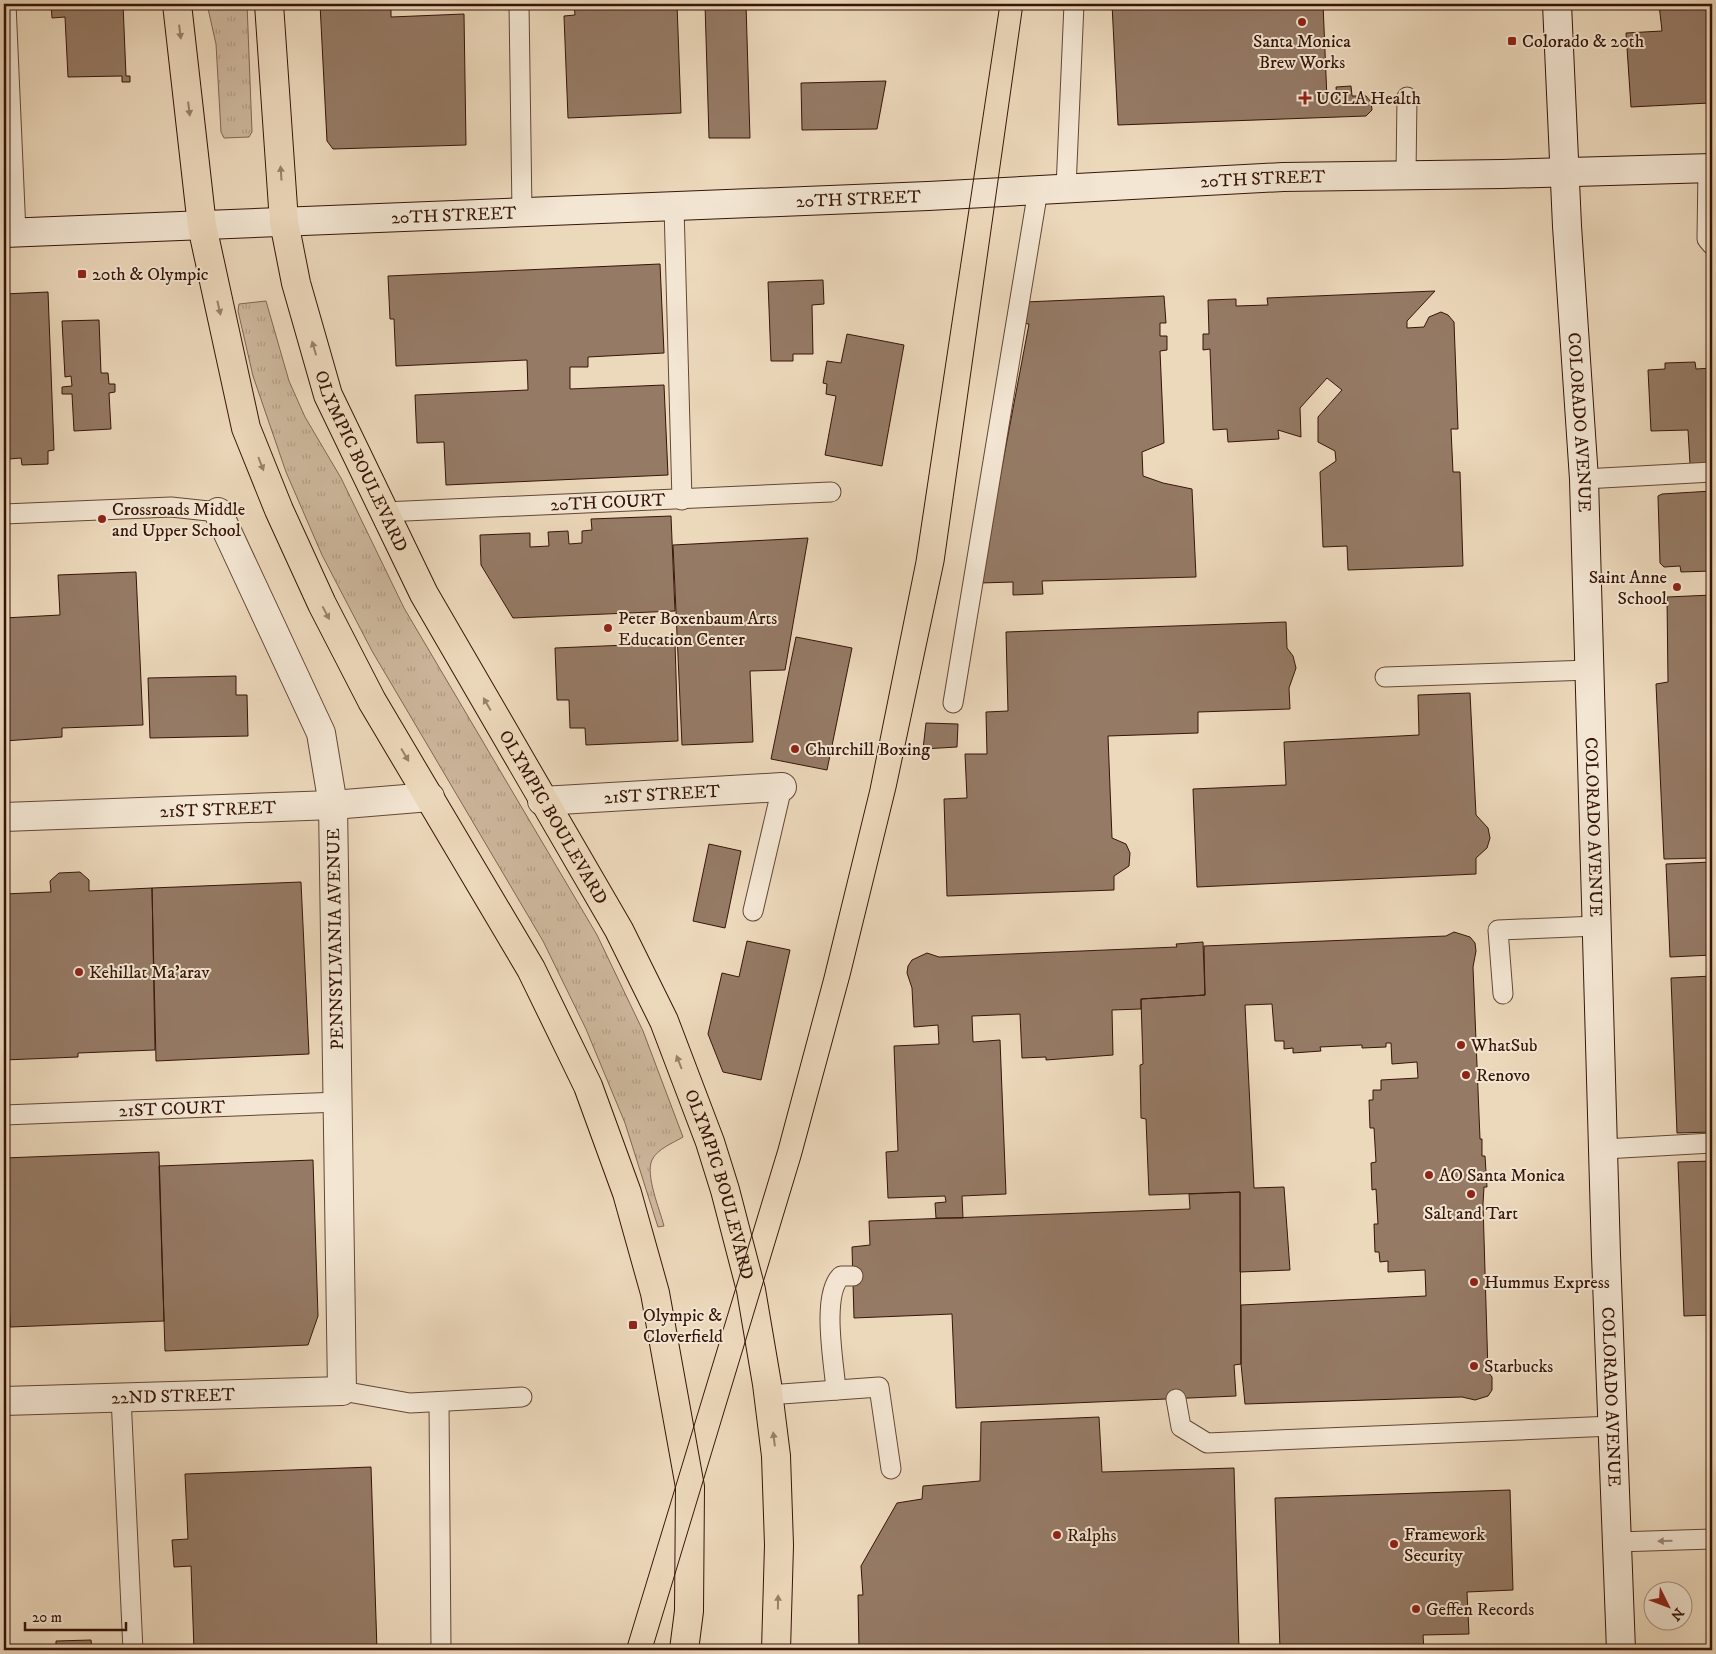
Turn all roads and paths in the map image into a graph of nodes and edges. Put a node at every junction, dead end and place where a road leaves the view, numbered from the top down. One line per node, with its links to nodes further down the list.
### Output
1 (6, 4): 17 (lane)
2 (177, 4): 16 (main road, one-way to 16)
3 (269, 4): 15 (main road, OLYMPIC BOULEVARD, one-way to 3)
4 (519, 4): 14 (lane)
5 (1074, 4): 11 (lane)
6 (1558, 4): 9 (main road, COLORADO AVENUE)
7 (1407, 97): 10 (lane)
8 (1710, 168): 9 (main road, 20TH STREET); 18 (lane)
9 (1565, 172): 10 (main road, 20TH STREET); 20 (main road, COLORADO AVENUE)
10 (1406, 174): 11 (main road, 20TH STREET)
11 (1066, 188): 12 (main road, 20TH STREET)
12 (1038, 190): 13 (main road, 20TH STREET); 28 (lane)
13 (674, 206): 14 (main road, 20TH STREET); 22 (lane)
14 (522, 212): 15 (main road, 20TH STREET)
15 (284, 222): 16 (main road, 20TH STREET); 24 (main road, OLYMPIC BOULEVARD, one-way to 15)
16 (202, 226): 17 (main road, 20TH STREET); 30 (main road, one-way to 30)
17 (10, 233)
18 (1712, 245)
19 (1712, 472): 20 (lane)
20 (1584, 479): 26 (main road, COLORADO AVENUE)
21 (831, 492): 22 (lane, 20TH COURT)
22 (682, 500): 24 (lane, 20TH COURT)
23 (218, 512): 25 (lane); 32 (main road, PENNSYLVANIA AVENUE)
24 (384, 512): 31 (main road, OLYMPIC BOULEVARD, one-way to 24)
25 (4, 514)
26 (1590, 670): 27 (lane); 35 (main road, COLORADO AVENUE)
27 (1385, 677)
28 (952, 703)
29 (782, 787): 31 (main road, 21ST STREET); 34 (lane)
30 (430, 797): 32 (main road, 21ST STREET); 56 (main road)
31 (542, 800): 44 (main road, OLYMPIC BOULEVARD, one-way to 31)
32 (333, 805): 33 (main road, 21ST STREET); 37 (main road, PENNSYLVANIA AVENUE)
33 (4, 817)
34 (753, 911)
35 (1597, 926): 36 (lane); 40 (main road, COLORADO AVENUE)
36 (1503, 994)
37 (339, 1102): 38 (lane, 21ST COURT); 43 (main road, PENNSYLVANIA AVENUE)
38 (4, 1116)
39 (1712, 1143): 40 (lane)
40 (1604, 1148): 50 (main road, COLORADO AVENUE)
41 (853, 1276): 42 (lane)
42 (836, 1390): 44 (lane); 51 (lane)
43 (342, 1391): 45 (main road, 22ND STREET); 49 (lane)
44 (768, 1395): 57 (main road, OLYMPIC BOULEVARD, one-way to 44)
45 (121, 1397): 48 (main road, 22ND STREET); 54 (lane)
46 (522, 1397): 49 (lane)
47 (1176, 1399): 50 (lane)
48 (4, 1402)
49 (438, 1402): 55 (lane)
50 (1613, 1426): 53 (main road, COLORADO AVENUE)
51 (891, 1469)
52 (1712, 1539): 53 (lane, one-way to 53)
53 (1617, 1542): 58 (main road, COLORADO AVENUE)
54 (133, 1650)
55 (442, 1650)
56 (684, 1650)
57 (776, 1650)
58 (1621, 1650)

